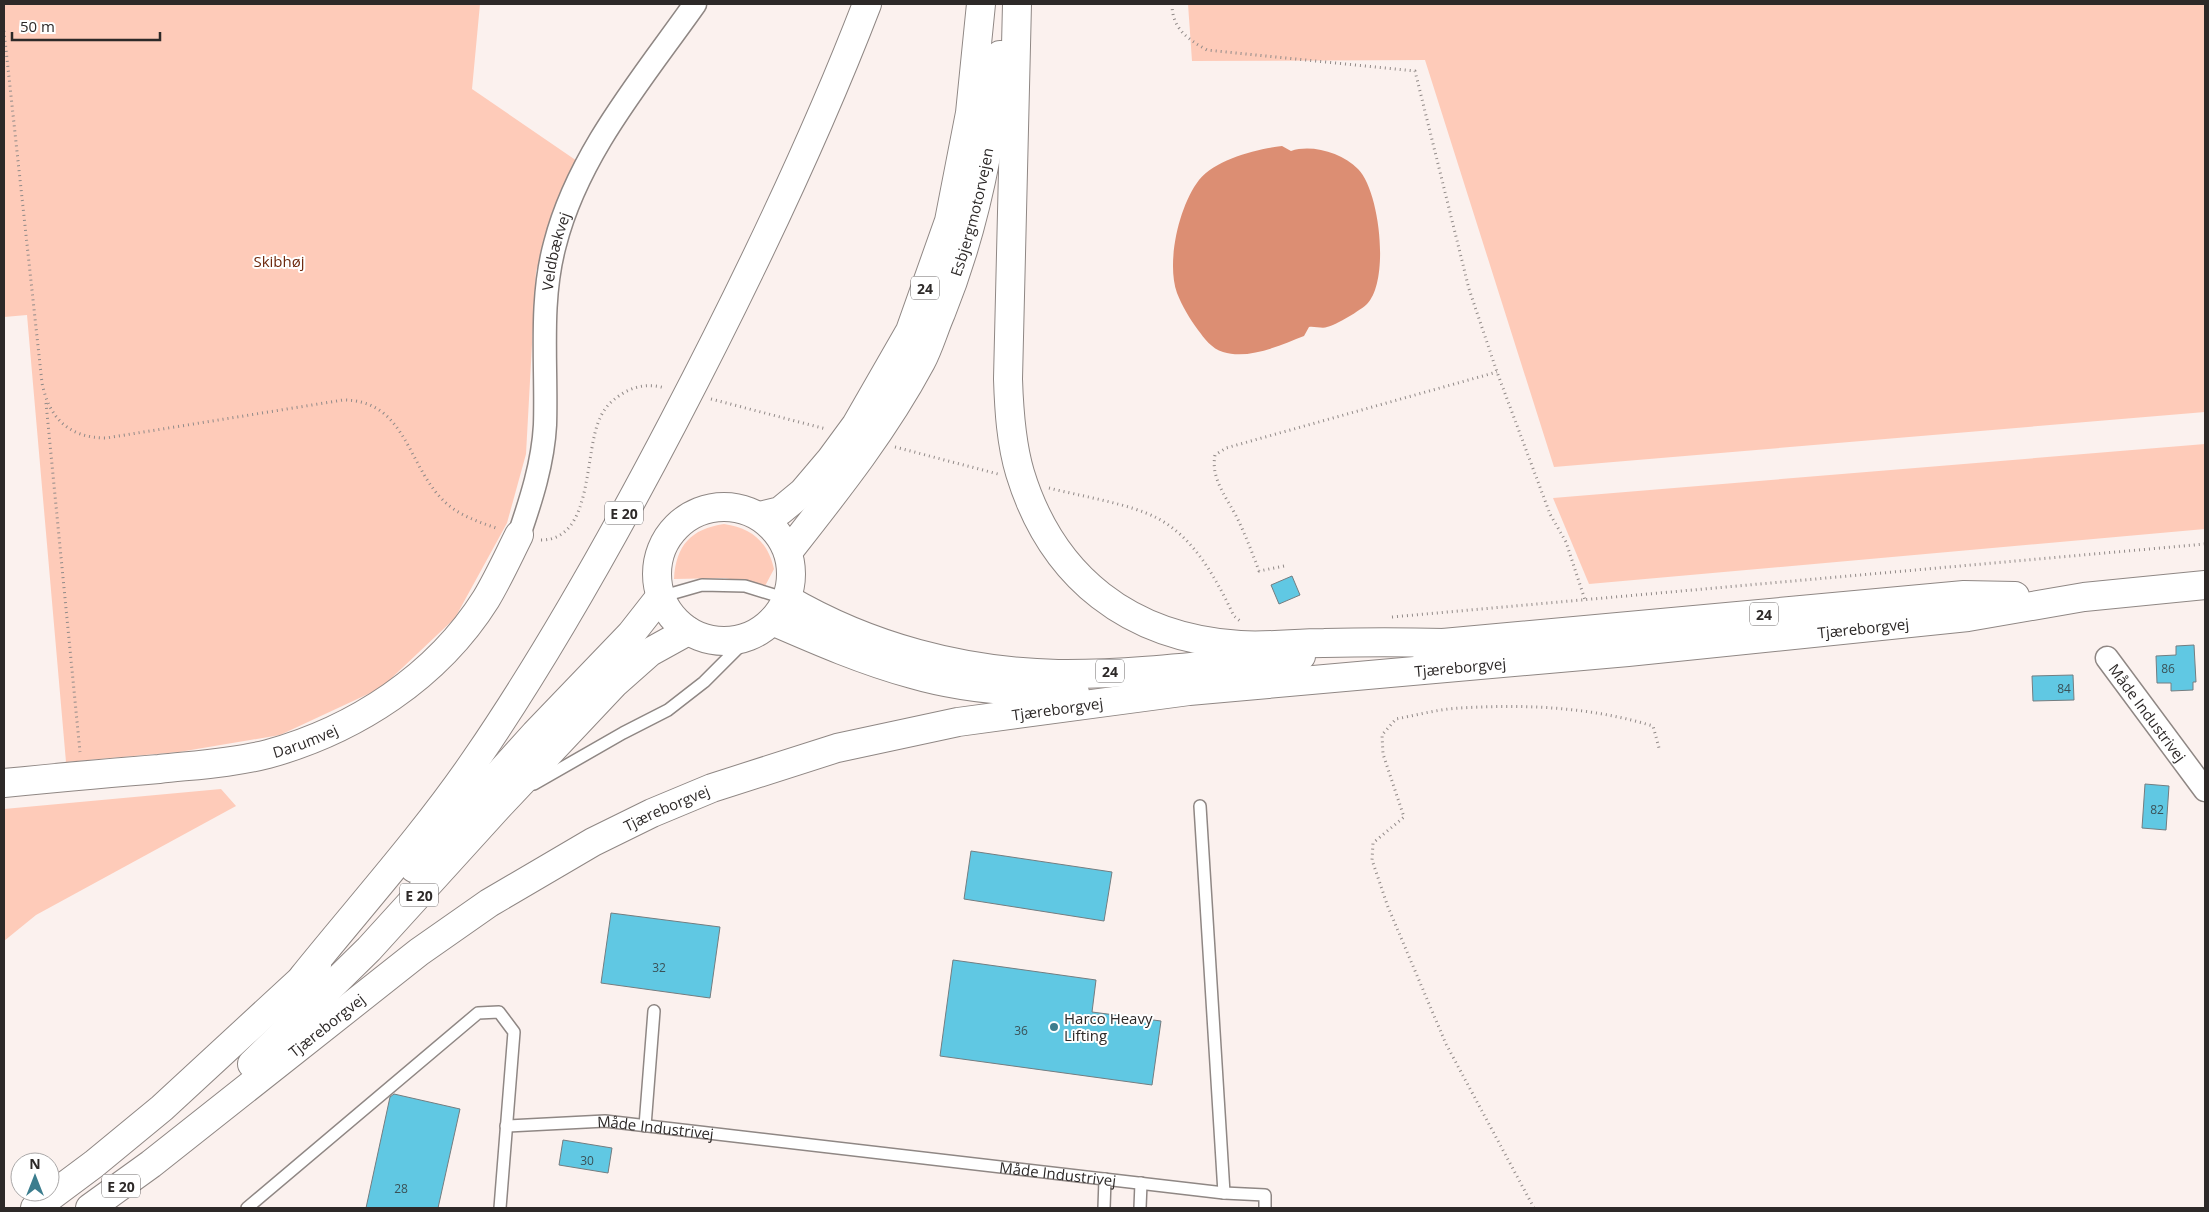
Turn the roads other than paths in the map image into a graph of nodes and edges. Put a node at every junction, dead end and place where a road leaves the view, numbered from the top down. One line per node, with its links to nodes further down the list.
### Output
1 (695, 4): 7 (street, Veldbækvej)
2 (867, 4): 22 (main road, E 20)
3 (981, 4): 6 (main road, Esbjergmotorvejen / 24)
4 (1004, 4): 8 (main road, Esbjergmotorvejen)
5 (1017, 4): 15 (main road)
6 (760, 516): 8 (main road); 10 (main road)
7 (519, 535): 18 (main road, Darumvej)
8 (788, 552): 12 (main road)
9 (2205, 585): 11 (main road, Tjæreborgvej / 24)
10 (660, 597): 12 (lane); 13 (main road); 22 (main road, E 20)
11 (2084, 597): 15 (main road, Tjæreborgvej / 24); 17 (main road, Tjæreborgvej / 24)
12 (779, 610): 14 (main road); 15 (main road, 24); 17 (main road, 24)
13 (688, 631): 14 (main road); 21 (main road, Tjæreborgvej / E 20)
14 (750, 636): 21 (lane)
15 (1445, 643)
16 (2107, 658): 19 (street, Måde Industrivej)
17 (1189, 691): 26 (main road, Tjæreborgvej)
18 (4, 783)
19 (2205, 790)
20 (1200, 806): 29 (lane)
21 (498, 807): 26 (main road, Tjæreborgvej / E 20)
22 (303, 977): 30 (main road, E 20)
23 (654, 1011): 25 (lane)
24 (506, 1126): 25 (lane, Måde Industrivej); 32 (lane); 33 (lane)
25 (645, 1126): 27 (lane, Måde Industrivej)
26 (151, 1164): 31 (main road, Tjæreborgvej / E 20)
27 (1105, 1180): 28 (lane, Måde Industrivej); 34 (lane)
28 (1141, 1183): 29 (lane, Måde Industrivej); 35 (lane)
29 (1224, 1193): 36 (lane, Måde Industrivej)
30 (35, 1208)
31 (90, 1208)
32 (247, 1208)
33 (500, 1208)
34 (1104, 1208)
35 (1140, 1208)
36 (1265, 1208)

